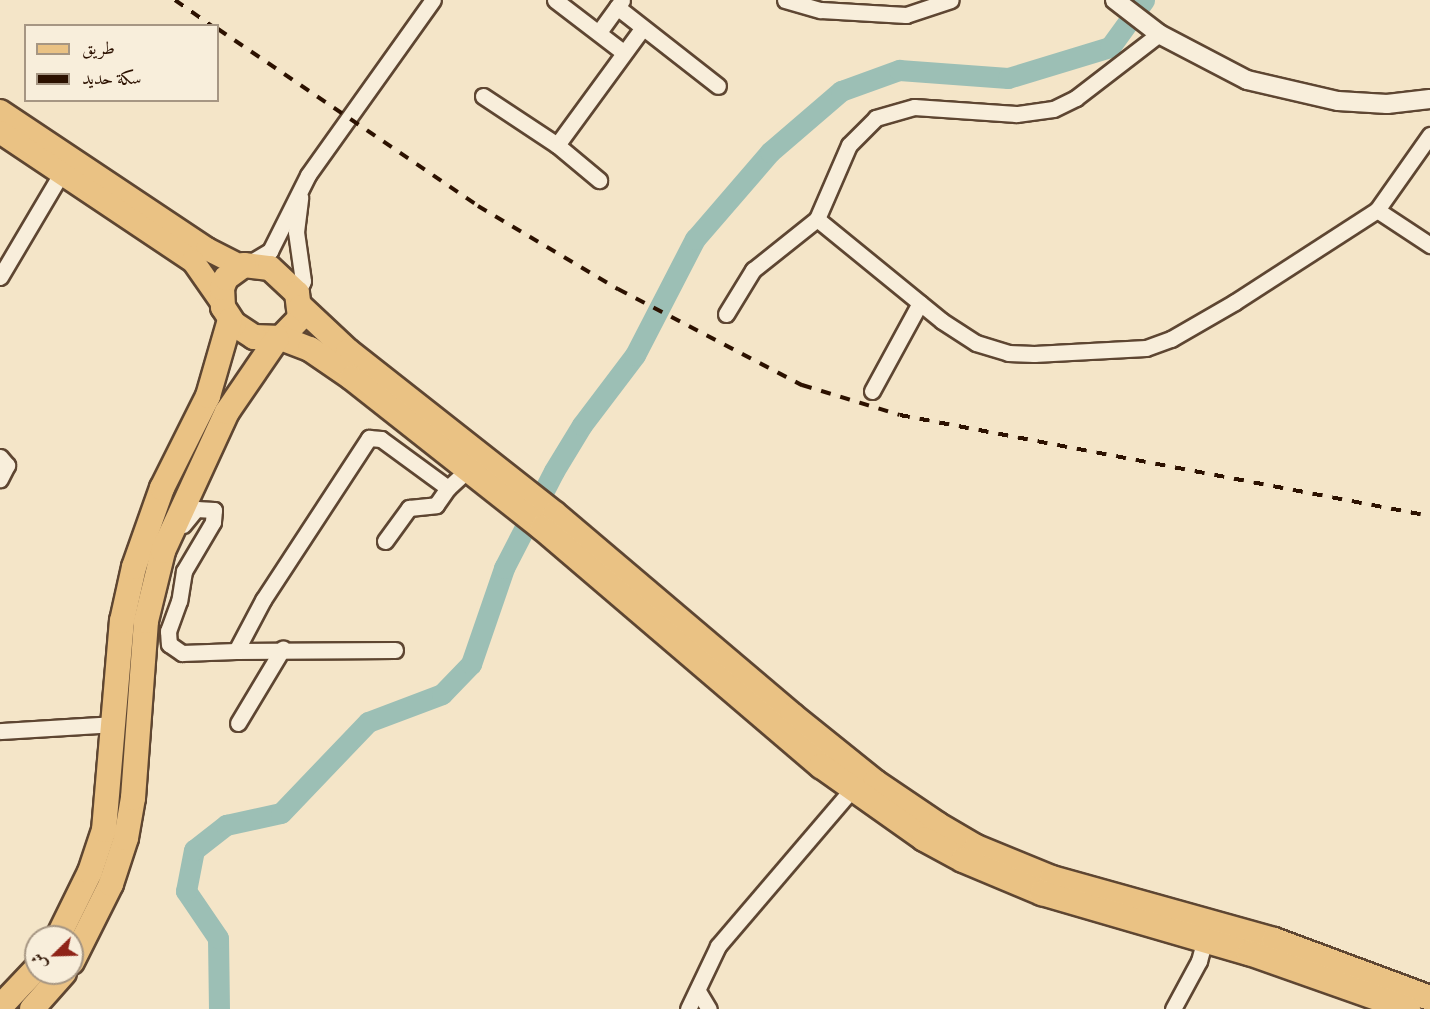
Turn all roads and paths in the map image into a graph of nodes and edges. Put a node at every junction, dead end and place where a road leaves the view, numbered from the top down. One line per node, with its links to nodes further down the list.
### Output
1 (433, 0): 20 (street)
2 (555, 0): 9 (street)
3 (785, 0): 4 (street)
4 (951, 0)
5 (1120, 3): 8 (street)
6 (619, 4): 7 (street); 9 (street)
7 (642, 29): 10 (street); 11 (street)
8 (1154, 29): 13 (street); 22 (street)
9 (599, 32): 10 (street)
10 (622, 52): 17 (street)
11 (718, 86)
12 (483, 96): 17 (street)
13 (1430, 99)
14 (0, 111): 24 (main road)
15 (0, 132): 18 (main road)
16 (1430, 135): 21 (street)
17 (557, 145): 19 (street)
18 (62, 172): 25 (street); 28 (main road)
19 (599, 180)
20 (301, 188): 24 (street); 26 (street)
21 (1377, 210): 23 (street); 27 (street)
22 (817, 219): 27 (street); 29 (street)
23 (1430, 245)
24 (242, 266): 26 (highway); 28 (highway)
25 (0, 277)
26 (299, 300): 30 (highway); 36 (highway)
27 (920, 303): 31 (street)
28 (226, 311): 30 (highway); 43 (highway)
29 (726, 314)
30 (279, 338): 33 (highway); 38 (highway)
31 (872, 391)
32 (0, 457): 34 (street)
33 (466, 471): 35 (street); 36 (highway)
34 (0, 479)
35 (448, 488): 37 (street); 41 (street)
36 (522, 500): 45 (highway)
37 (385, 541)
38 (163, 551): 41 (street); 48 (highway)
39 (283, 648): 40 (street); 41 (street); 42 (street)
40 (395, 650)
41 (236, 651)
42 (238, 723)
43 (116, 724): 44 (street); 46 (highway)
44 (0, 731)
45 (859, 781): 47 (highway); 51 (street)
46 (64, 925)
47 (1207, 931): 52 (highway); 57 (street); 58 (highway)
48 (84, 938)
49 (24, 982): 53 (highway)
50 (53, 985): 54 (highway)
51 (698, 991): 55 (street); 56 (street)
52 (1430, 998)
53 (0, 1007)
54 (32, 1009)
55 (688, 1009)
56 (709, 1009)
57 (1173, 1009)
58 (1408, 1009)

